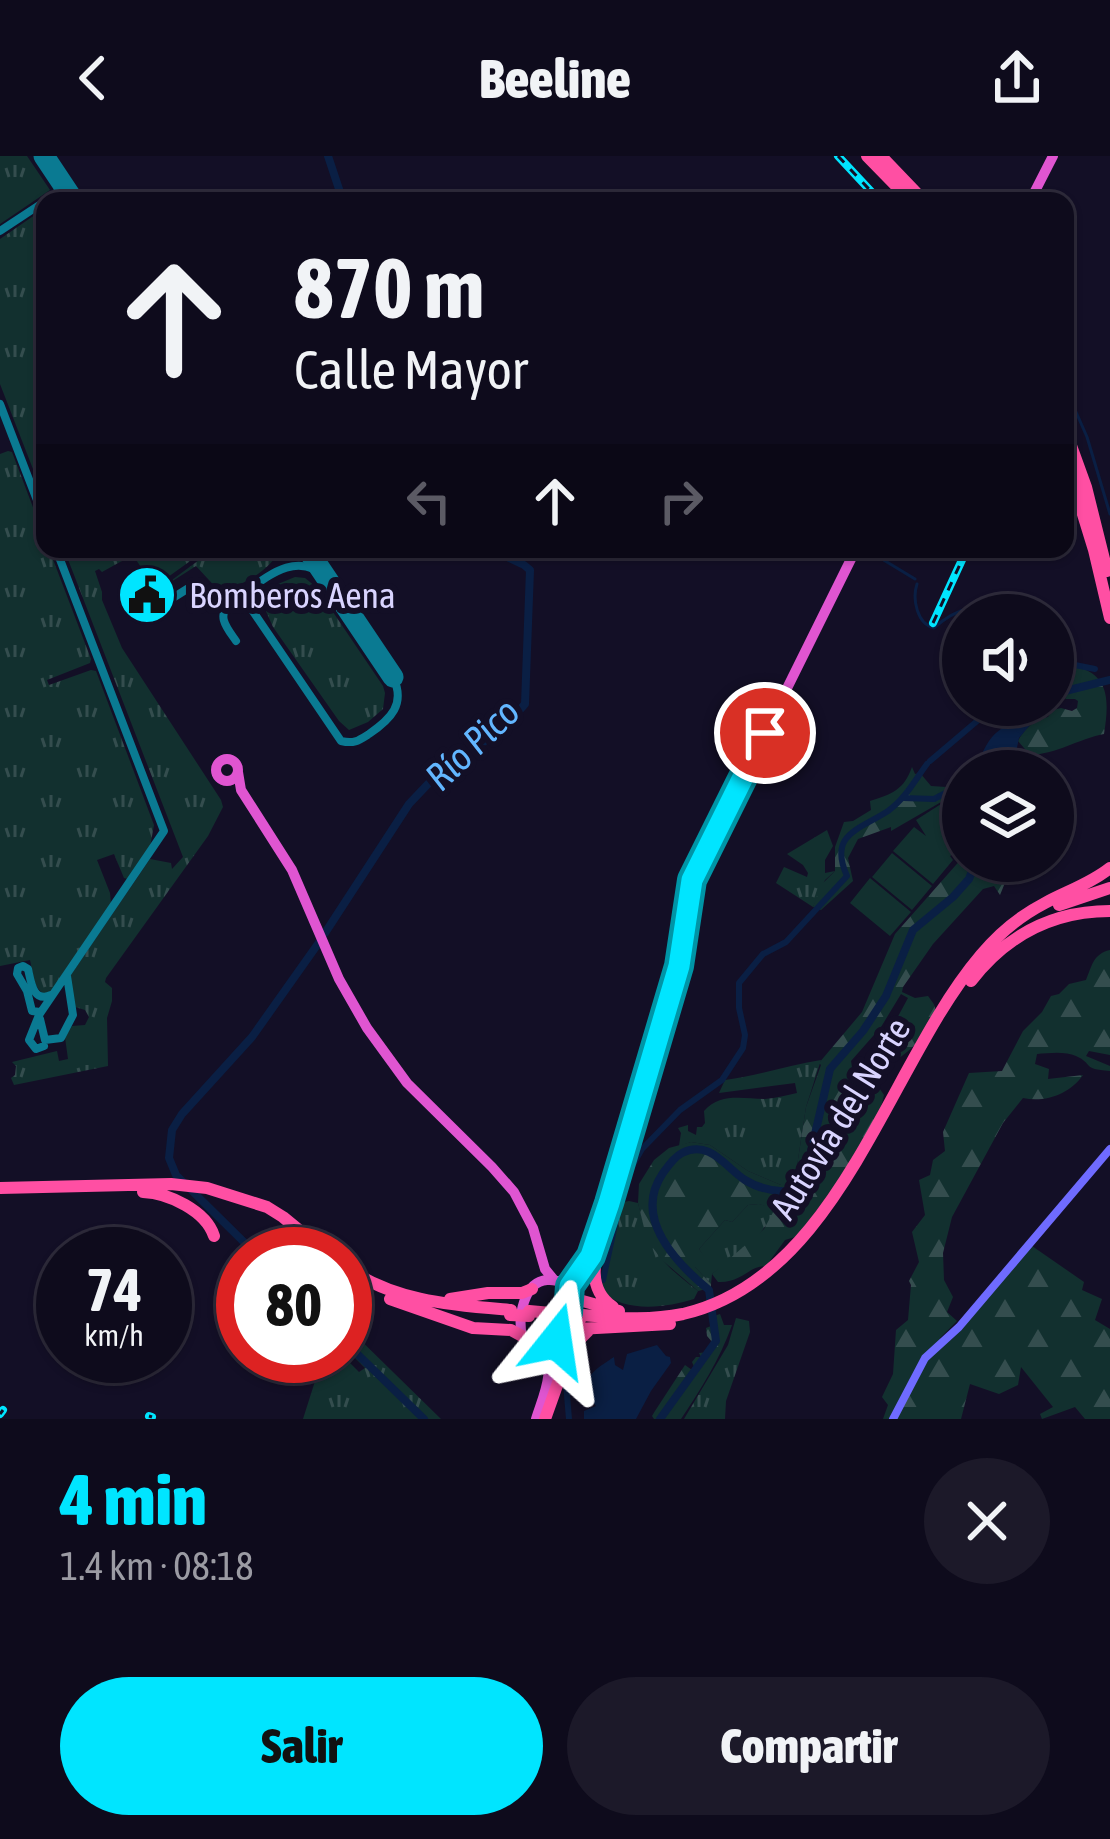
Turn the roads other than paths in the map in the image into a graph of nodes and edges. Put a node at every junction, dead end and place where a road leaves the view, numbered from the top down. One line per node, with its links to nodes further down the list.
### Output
1 (867, 156): 4 (highway)
2 (881, 156): 5 (highway)
3 (1053, 156): 6 (highway)
4 (902, 192)
5 (915, 192)
6 (1035, 192)
7 (1074, 454): 10 (highway)
8 (1074, 486): 11 (highway)
9 (852, 558): 20 (highway)
10 (1110, 584)
11 (1110, 618)
12 (238, 772): 13 (highway); 13 (highway); 14 (highway)
13 (225, 780): 14 (highway)
14 (241, 790): 28 (highway)
15 (1110, 868): 18 (highway)
16 (1110, 885): 18 (highway); 19 (highway)
17 (1110, 911): 19 (highway)
18 (987, 948): 31 (highway, Autovía del Norte)
19 (925, 1052): 31 (highway, Autovía del Norte)
20 (650, 1058): 25 (highway); 29 (highway)
21 (1110, 1149): 42 (main road)
22 (189, 1188): 23 (highway); 24 (highway); 26 (highway)
23 (0, 1190): 24 (highway)
24 (77, 1191): 27 (highway)
25 (608, 1206): 34 (highway); 35 (highway)
26 (291, 1227)
27 (214, 1236)
28 (542, 1262): 29 (highway); 32 (highway)
29 (556, 1281): 32 (highway); 34 (highway)
30 (372, 1285): 33 (highway)
31 (756, 1285): 36 (highway)
32 (534, 1287): 33 (highway); 38 (highway)
33 (377, 1288): 36 (highway, bridge); 38 (highway)
34 (569, 1293): 35 (highway); 39 (highway)
35 (625, 1312): 36 (highway)
36 (694, 1313): 37 (highway)
37 (598, 1328): 39 (highway); 41 (highway)
38 (522, 1336): 40 (highway)
39 (557, 1339): 40 (highway); 41 (highway)
40 (540, 1347): 41 (highway)
41 (541, 1419)
42 (893, 1419)

